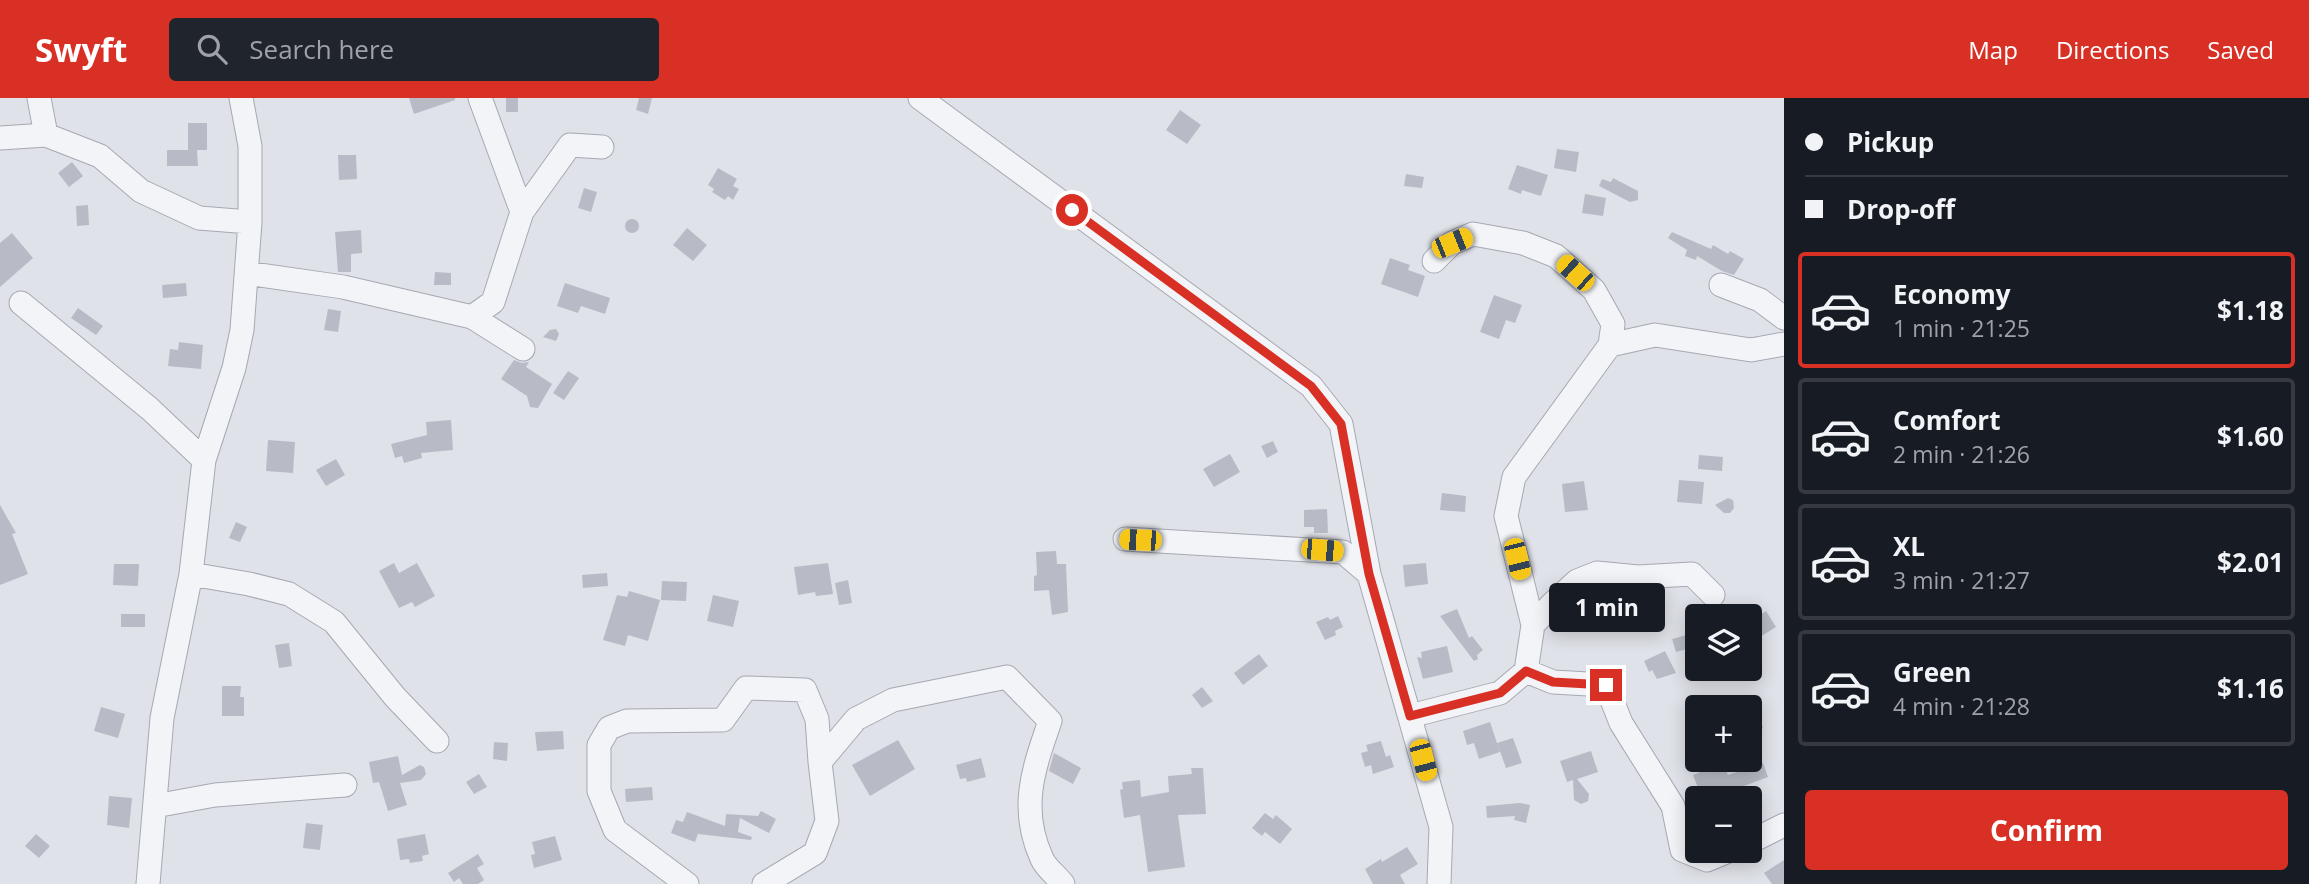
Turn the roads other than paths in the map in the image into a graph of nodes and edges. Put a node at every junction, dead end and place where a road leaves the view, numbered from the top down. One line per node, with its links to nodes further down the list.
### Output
1 (39, 98): 5 (street)
2 (241, 98): 9 (street)
3 (480, 98): 8 (street)
4 (920, 98): 22 (street)
5 (46, 135): 6 (street); 9 (street)
6 (0, 138)
7 (602, 147): 8 (street)
8 (522, 212): 14 (street)
9 (250, 222): 11 (street)
10 (1434, 261): 16 (street)
11 (247, 273): 14 (street); 19 (street)
12 (1721, 285): 15 (street)
13 (21, 303): 19 (street)
14 (472, 317): 18 (street)
15 (1784, 318)
16 (1610, 345): 17 (street); 24 (street)
17 (1784, 345)
18 (523, 349)
19 (204, 460): 21 (street)
20 (1125, 539): 22 (street)
21 (191, 574): 27 (street); 30 (street)
22 (1369, 574): 26 (street)
23 (1713, 595): 24 (street)
24 (1533, 625): 25 (street)
25 (1526, 671): 26 (street); 33 (street)
26 (1410, 716): 38 (street)
27 (437, 741)
28 (820, 762): 35 (street); 36 (street); 37 (street)
29 (345, 785): 30 (street)
30 (155, 806): 34 (street)
31 (1784, 825): 32 (street)
32 (1762, 836)
33 (1685, 851)
34 (148, 884)
35 (687, 884)
36 (764, 884)
37 (1063, 884)
38 (1439, 884)

